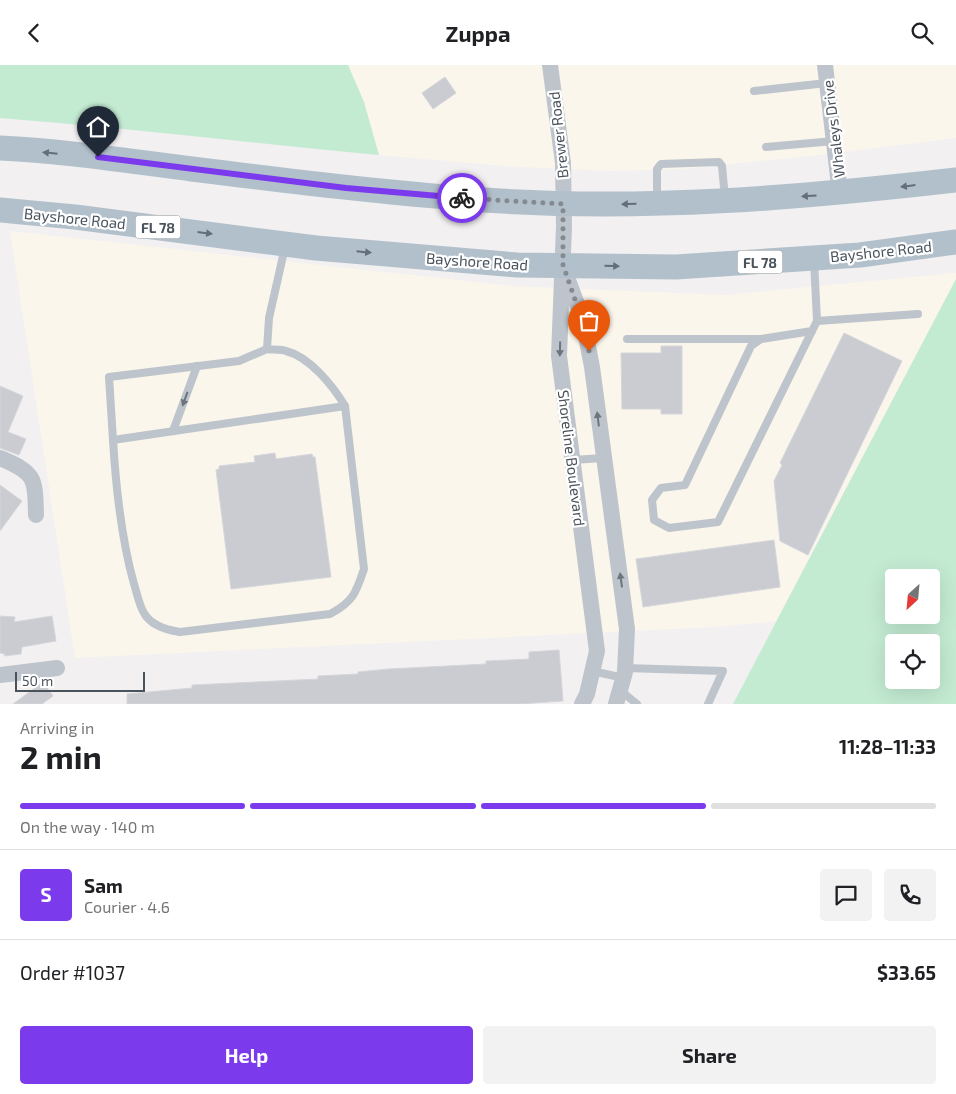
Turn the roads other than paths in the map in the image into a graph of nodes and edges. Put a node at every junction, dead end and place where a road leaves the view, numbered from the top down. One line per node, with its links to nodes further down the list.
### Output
1 (550, 65): 11 (street, Brewer Road)
2 (825, 65): 3 (street, Whaleys Drive)
3 (827, 83): 4 (lane); 5 (street, Whaleys Drive)
4 (754, 91)
5 (834, 141): 6 (lane); 9 (street, Whaleys Drive)
6 (766, 147)
7 (3, 149): 11 (main road, one-way to 7)
8 (956, 180): 9 (main road, one-way to 9)
9 (840, 194): 10 (main road, one-way to 10)
10 (725, 202): 12 (main road); 12 (lane)
11 (563, 204): 12 (main road, one-way to 11); 17 (street, Brewer Road)
12 (657, 204)
13 (0, 210): 14 (main road, Bayshore Road / FL 78, one-way to 14)
14 (286, 242): 17 (main road, Bayshore Road / FL 78, one-way to 17); 23 (lane)
15 (956, 243): 16 (main road, Bayshore Road / FL 78)
16 (814, 258): 17 (main road, Bayshore Road / FL 78, one-way to 16); 19 (lane)
17 (563, 265): 29 (street, Shoreline Boulevard, one-way to 17); 30 (street, Shoreline Boulevard, one-way to 30)
18 (918, 314): 19 (lane)
19 (817, 321): 20 (lane)
20 (812, 331): 22 (lane); 22 (lane)
21 (627, 339): 22 (lane)
22 (761, 339)
23 (267, 349): 24 (lane); 25 (lane)
24 (197, 366): 26 (lane, one-way to 26); 27 (lane)
25 (345, 406): 26 (lane); 27 (lane)
26 (173, 431): 27 (lane)
27 (113, 440)
28 (0, 457): 31 (street)
29 (603, 458): 30 (lane); 35 (street, Shoreline Boulevard, one-way to 29)
30 (573, 460): 33 (street, Shoreline Boulevard)
31 (36, 515)
32 (57, 668): 34 (street)
33 (592, 671): 35 (lane); 36 (street, Shoreline Boulevard)
34 (0, 675)
35 (622, 685): 37 (lane); 38 (lane)
36 (582, 704)
37 (637, 704)
38 (708, 704)

